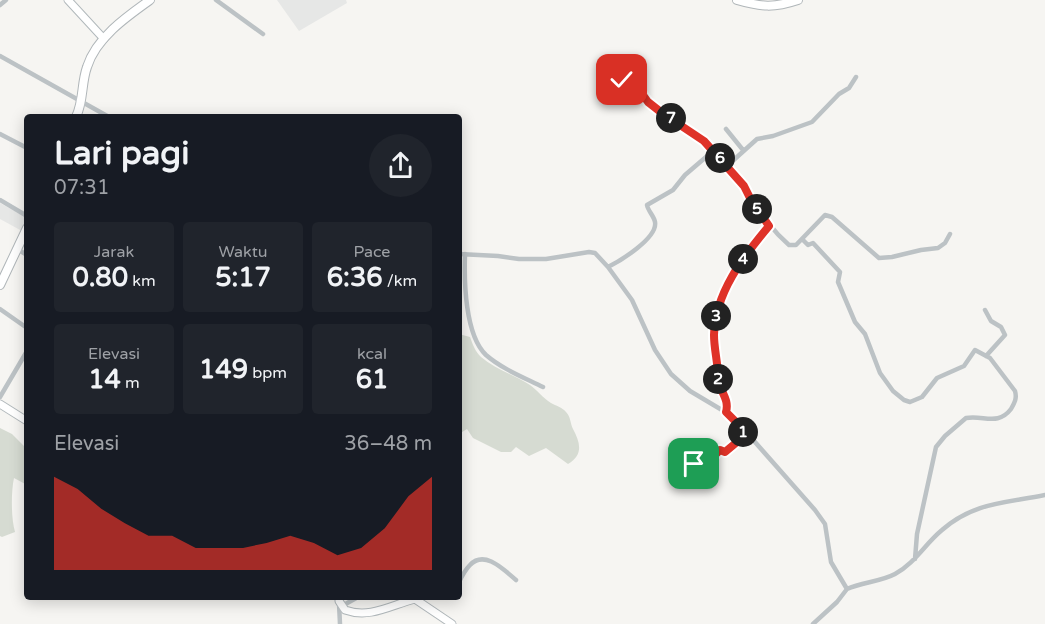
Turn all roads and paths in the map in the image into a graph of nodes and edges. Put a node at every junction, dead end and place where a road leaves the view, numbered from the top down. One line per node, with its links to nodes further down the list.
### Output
1 (6, 0): 7 (street)
2 (68, 0): 9 (street)
3 (150, 0): 9 (main road)
4 (216, 0): 8 (street)
5 (737, 0): 6 (main road)
6 (796, 0)
7 (0, 5)
8 (263, 34)
9 (104, 39): 13 (main road)
10 (0, 56): 13 (street)
11 (856, 77): 19 (street)
12 (618, 82): 20 (street)
13 (82, 103): 14 (main road); 15 (street)
14 (77, 114)
15 (103, 114)
16 (726, 129): 19 (street)
17 (0, 134): 18 (street)
18 (24, 146)
19 (743, 150): 21 (street)
20 (713, 151): 21 (street); 31 (street)
21 (727, 166): 24 (street)
22 (0, 200): 23 (street)
23 (24, 214)
24 (769, 226): 27 (street); 41 (street)
25 (24, 234): 28 (main road)
26 (950, 234): 27 (street)
27 (802, 239): 37 (street)
28 (17, 249): 29 (street); 32 (main road)
29 (24, 253)
30 (462, 254): 31 (street); 38 (street)
31 (608, 267): 41 (street)
32 (0, 285)
33 (0, 309): 35 (street)
34 (985, 310): 37 (street)
35 (24, 326)
36 (24, 356): 39 (street)
37 (986, 356): 46 (street)
38 (543, 387)
39 (0, 397)
40 (0, 404): 42 (street)
41 (726, 412): 43 (street)
42 (24, 419)
43 (744, 430): 44 (street); 49 (street)
44 (694, 464)
45 (1045, 495): 46 (street)
46 (915, 559): 49 (street)
47 (462, 578): 48 (street)
48 (516, 580)
49 (847, 589): 55 (street)
50 (412, 600): 52 (street)
51 (421, 600): 54 (street)
52 (340, 601): 53 (street)
53 (340, 624)
54 (452, 624)
55 (813, 624)

